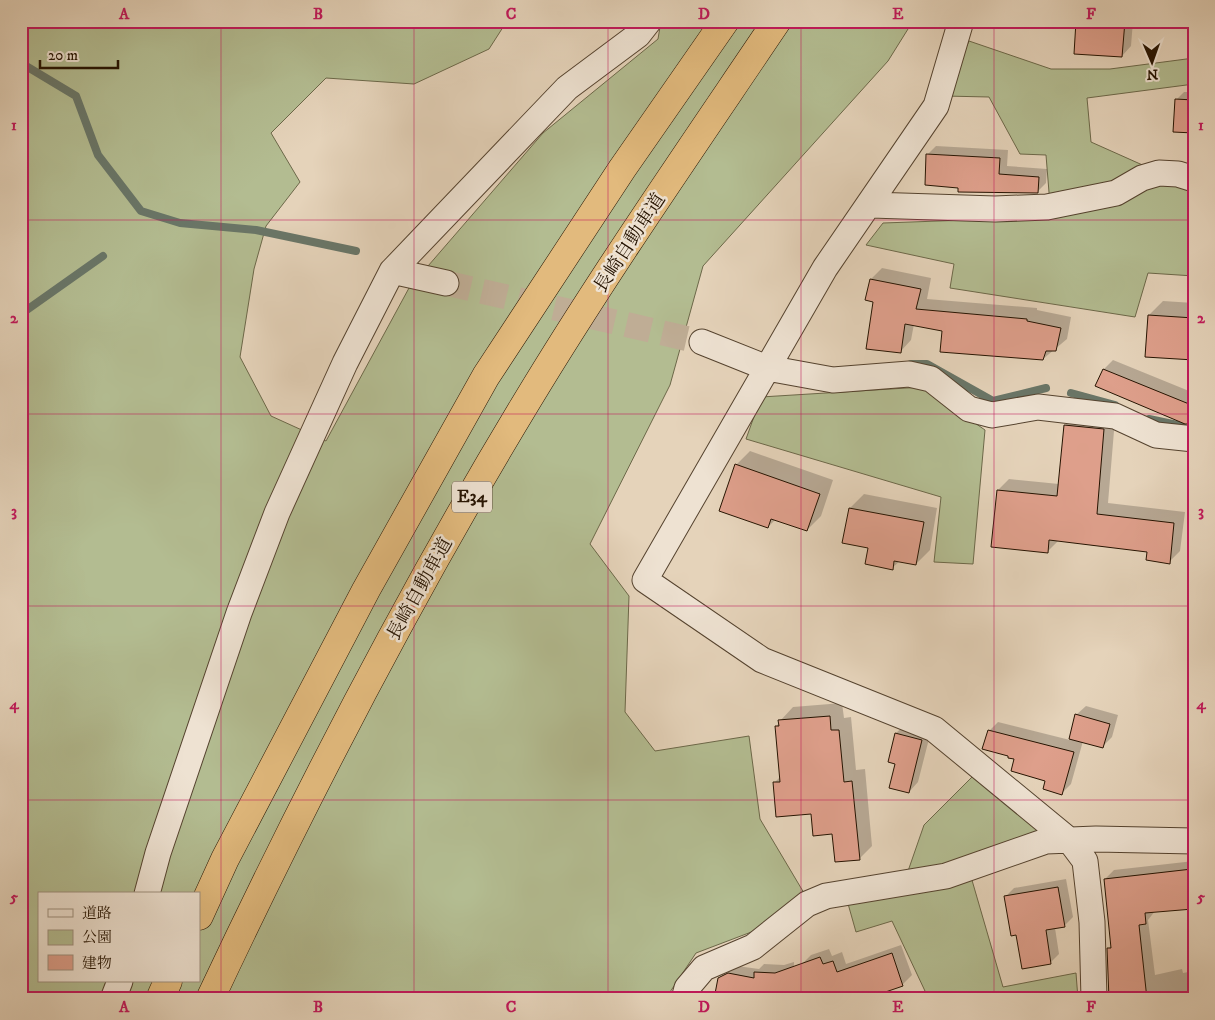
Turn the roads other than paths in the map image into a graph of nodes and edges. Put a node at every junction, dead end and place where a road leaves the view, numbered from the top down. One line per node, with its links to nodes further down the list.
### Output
1 (649, 21): 7 (street)
2 (724, 21): 15 (highway, E34)
3 (777, 21): 20 (highway, 長崎自動車道 / E34)
4 (962, 21): 6 (street)
5 (1194, 179): 6 (street)
6 (871, 204): 10 (street)
7 (392, 271): 8 (street); 14 (street)
8 (446, 283)
9 (702, 342): 10 (street)
10 (767, 368): 11 (street); 12 (street)
11 (1194, 439)
12 (1070, 840): 13 (street); 21 (street); 22 (street)
13 (1194, 841)
14 (148, 892)
15 (200, 914)
16 (120, 982): 18 (street)
17 (168, 982): 19 (highway)
18 (113, 999)
19 (160, 999)
20 (210, 999)
21 (684, 999)
22 (1094, 999)

